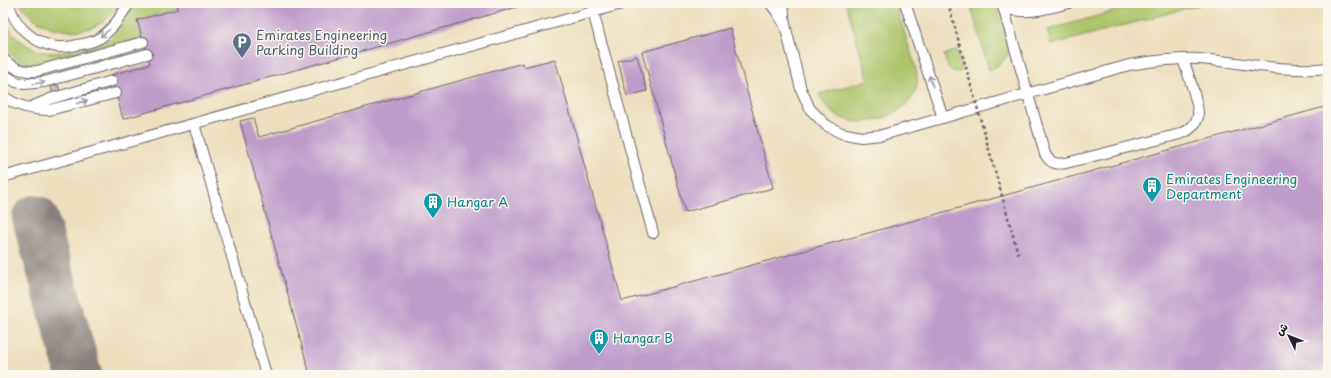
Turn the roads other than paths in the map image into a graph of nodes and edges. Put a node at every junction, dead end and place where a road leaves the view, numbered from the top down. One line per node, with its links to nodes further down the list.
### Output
1 (9, 3): 2 (lane, one-way to 1)
2 (129, 3)
3 (625, 3): 9 (lane)
4 (770, 3): 10 (lane)
5 (783, 3): 10 (lane)
6 (905, 3): 22 (lane, one-way to 6)
7 (1069, 3): 8 (lane)
8 (1003, 6): 19 (lane)
9 (593, 12): 23 (lane); 25 (lane)
10 (785, 25): 22 (lane)
11 (143, 42): 13 (lane)
12 (147, 54): 16 (lane, one-way to 12)
13 (3, 59)
14 (1183, 59): 15 (lane); 19 (lane); 19 (lane)
15 (1328, 68)
16 (3, 74)
17 (112, 81): 21 (lane)
18 (116, 93): 21 (lane, one-way to 18)
19 (1028, 94): 22 (lane)
20 (3, 96): 21 (lane)
21 (31, 107)
22 (943, 118)
23 (194, 124): 24 (lane); 26 (lane)
24 (3, 177)
25 (653, 233)
26 (266, 375)

